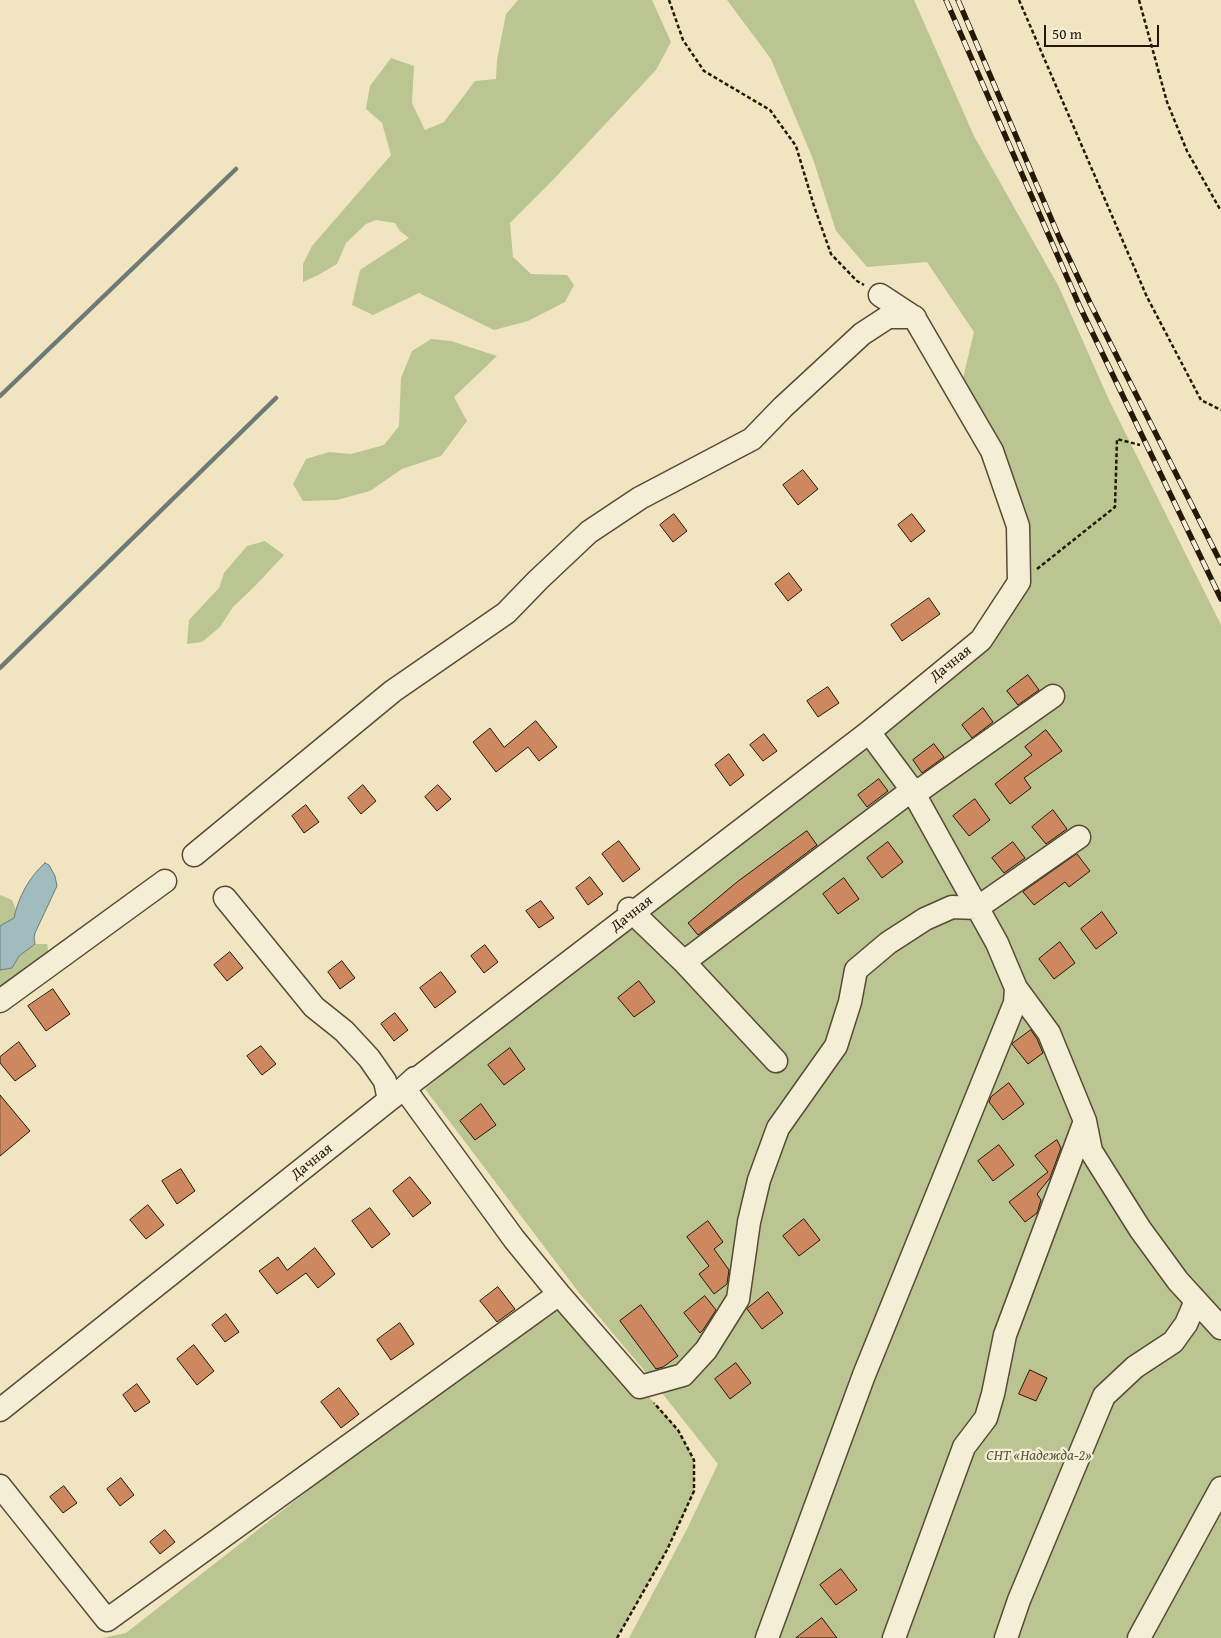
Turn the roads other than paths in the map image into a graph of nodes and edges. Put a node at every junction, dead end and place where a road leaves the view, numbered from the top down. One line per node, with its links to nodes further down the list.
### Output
1 (880, 295): 2 (street)
2 (914, 317): 4 (street, Дачная); 7 (street)
3 (1053, 696): 5 (street)
4 (869, 732): 5 (street); 11 (street); 16 (street, Дачная)
5 (912, 790): 10 (street); 12 (street)
6 (1079, 837): 10 (street)
7 (194, 855)
8 (164, 881): 14 (street)
9 (225, 898): 16 (street)
10 (977, 908): 13 (street); 18 (street)
11 (629, 909): 12 (street); 16 (street)
12 (684, 962): 15 (street)
13 (1016, 988): 17 (street); 24 (street)
14 (0, 1001)
15 (776, 1060)
16 (396, 1094): 18 (street); 21 (street, Дачная)
17 (1085, 1121): 19 (street); 25 (street)
18 (559, 1294): 22 (street)
19 (1196, 1301): 20 (street); 26 (street)
20 (1221, 1328)
21 (0, 1410)
22 (0, 1486)
23 (1221, 1488): 27 (street)
24 (767, 1638)
25 (894, 1638)
26 (1006, 1638)
27 (1139, 1638)

